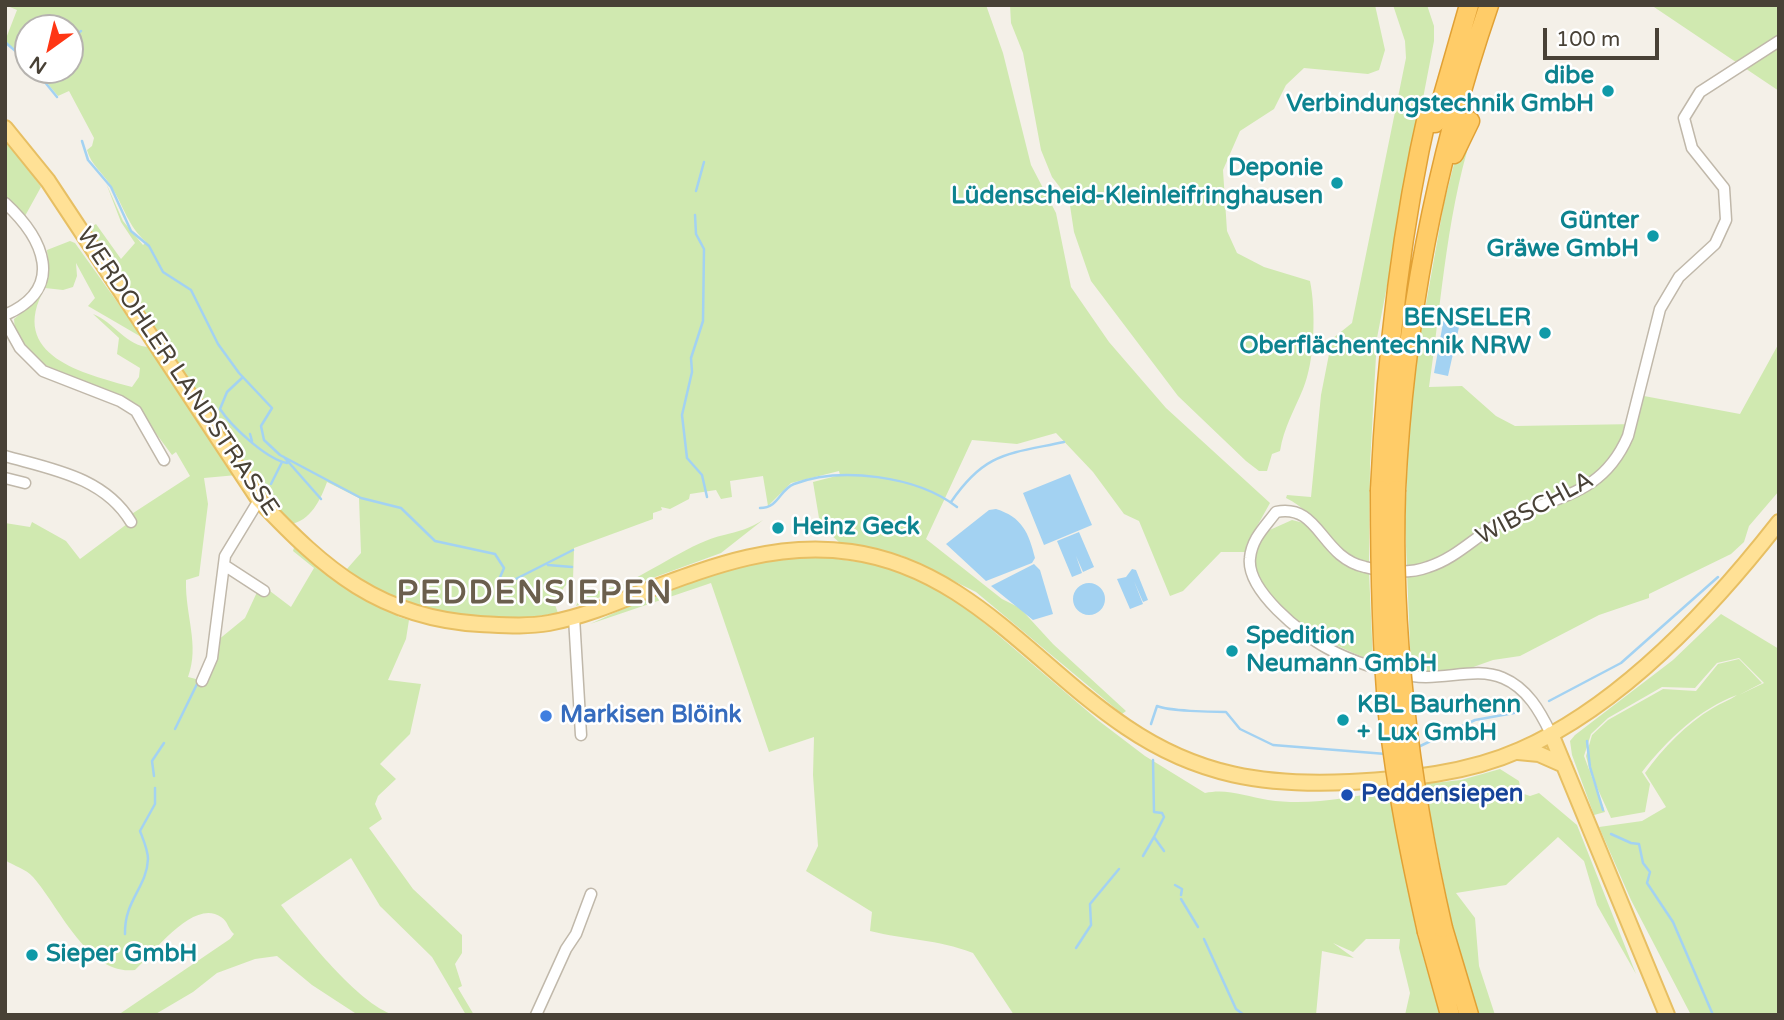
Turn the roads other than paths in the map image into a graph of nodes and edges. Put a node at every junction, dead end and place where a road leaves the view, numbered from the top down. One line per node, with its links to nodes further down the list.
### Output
1 (1469, 5): 8 (highway)
2 (1489, 5): 8 (highway)
3 (1779, 41): 22 (street, WIBSCHLA)
4 (1429, 107): 8 (highway)
5 (1470, 121): 8 (highway)
6 (5, 128): 15 (main road, WERDOHLER LANDSTRASSE)
7 (5, 203): 9 (street)
8 (1417, 232): 27 (highway, bridge)
9 (5, 315)
10 (5, 321): 12 (street)
11 (5, 456): 16 (street)
12 (164, 460)
13 (5, 478): 14 (street)
14 (25, 483)
15 (259, 500): 18 (street); 20 (main road, WERDOHLER LANDSTRASSE)
16 (131, 522)
17 (1779, 522): 22 (main road, WERDOHLER LANDSTRASSE)
18 (224, 565): 19 (street); 21 (street)
19 (264, 591)
20 (574, 617): 23 (street); 24 (main road, WERDOHLER LANDSTRASSE)
21 (202, 681)
22 (1550, 734): 24 (main road, WERDOHLER LANDSTRASSE); 25 (main road)
23 (581, 736)
24 (1517, 752): 25 (main road)
25 (1564, 765): 31 (main road)
26 (591, 894): 28 (street)
27 (1435, 930): 29 (highway); 30 (highway)
28 (537, 1015)
29 (1450, 1015)
30 (1469, 1015)
31 (1667, 1015)

